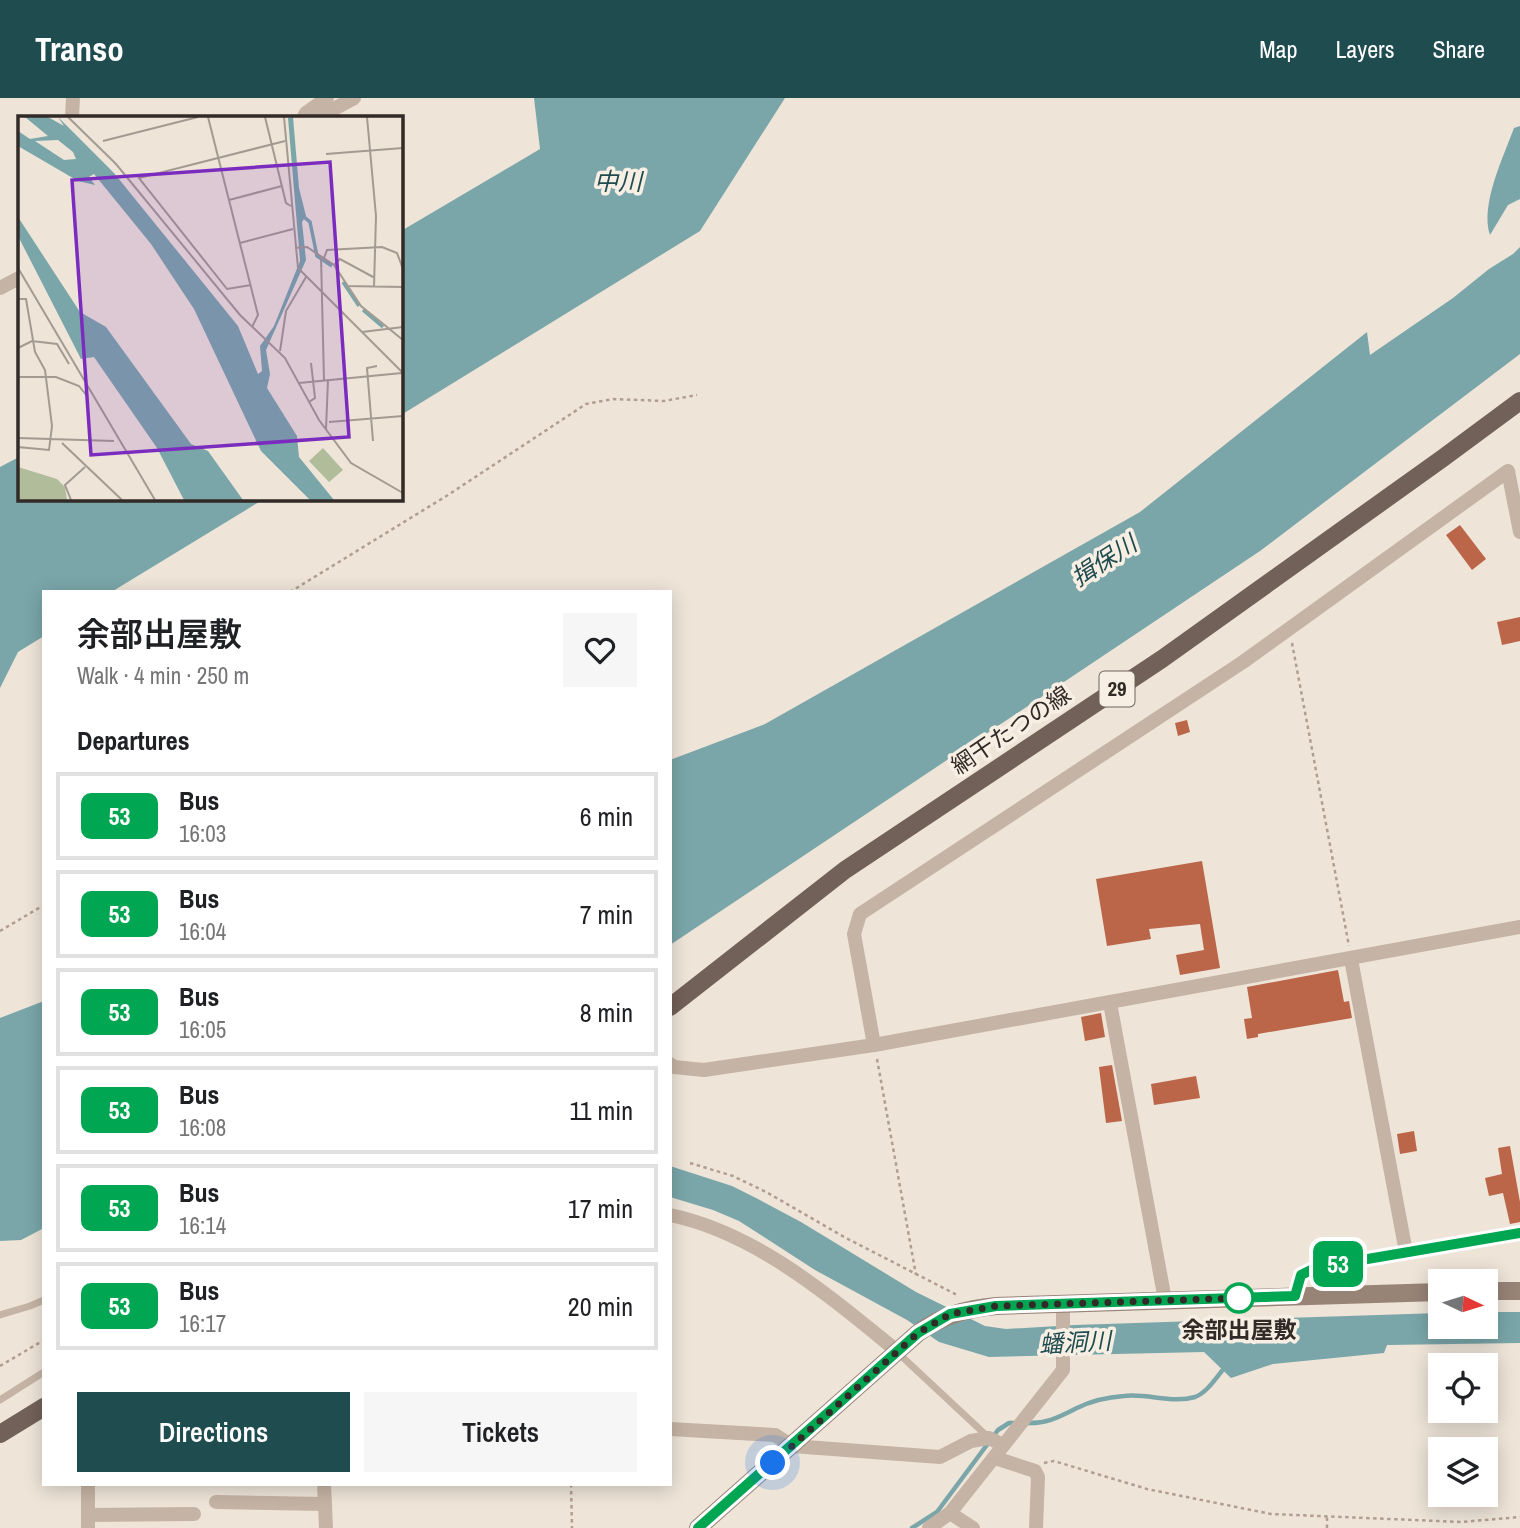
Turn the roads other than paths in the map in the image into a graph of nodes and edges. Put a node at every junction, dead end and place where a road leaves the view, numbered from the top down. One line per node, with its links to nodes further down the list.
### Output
1 (73, 98): 4 (street)
2 (327, 98): 5 (street)
3 (354, 98): 6 (street)
4 (72, 116)
5 (304, 116)
6 (321, 116)
7 (18, 279): 8 (street)
8 (0, 288)
9 (1520, 401): 14 (main road, 網干たつの線 / 29)
10 (1520, 533): 15 (street)
11 (1520, 928): 12 (street)
12 (1351, 958): 13 (street); 19 (street)
13 (1110, 1003): 15 (street); 24 (street)
14 (672, 1005)
15 (874, 1045): 16 (street)
16 (672, 1066)
17 (672, 1216): 28 (street)
18 (1520, 1233): 19 (street)
19 (1406, 1252): 23 (street)
20 (1498, 1291): 21 (street)
21 (1520, 1291)
22 (1428, 1292): 23 (street)
23 (1295, 1296): 24 (street)
24 (1165, 1300): 26 (street)
25 (42, 1301): 27 (lane)
26 (1063, 1304): 28 (street); 35 (street)
27 (0, 1315)
28 (897, 1352): 34 (lane); 36 (street)
29 (42, 1373): 30 (lane)
30 (0, 1400)
31 (42, 1408): 33 (main road)
32 (672, 1429): 36 (street)
33 (0, 1434)
34 (989, 1438): 35 (street); 36 (street)
35 (1003, 1445): 37 (street)
36 (792, 1447): 46 (street)
37 (995, 1458): 42 (street); 49 (street)
38 (88, 1486): 44 (street)
39 (324, 1486): 41 (street)
40 (216, 1502): 41 (street)
41 (325, 1504): 45 (street)
42 (950, 1513): 47 (street); 48 (street)
43 (194, 1514): 44 (street)
44 (88, 1521)
45 (326, 1528)
46 (698, 1528)
47 (929, 1528)
48 (973, 1528)
49 (1037, 1528)

